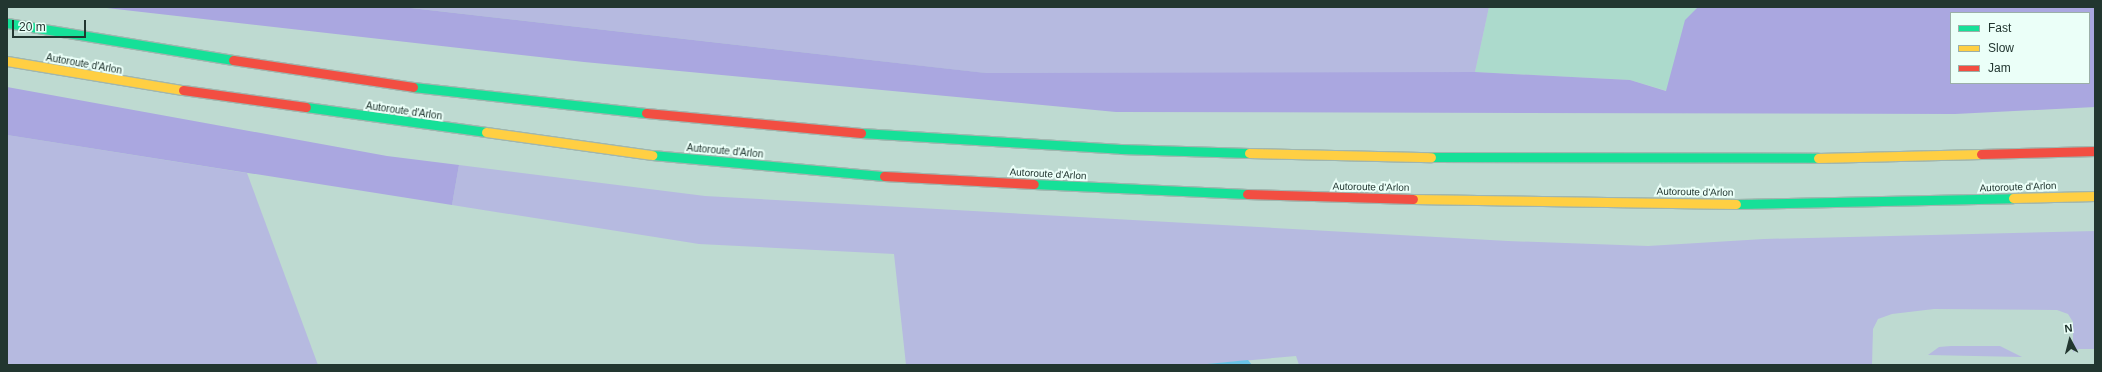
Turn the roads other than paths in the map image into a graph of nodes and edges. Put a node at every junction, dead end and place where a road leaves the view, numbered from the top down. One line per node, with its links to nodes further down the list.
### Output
1 (7, 23): 3 (highway)
2 (7, 61): 4 (highway, Autoroute d'Arlon)
3 (2095, 151)
4 (2095, 196)

